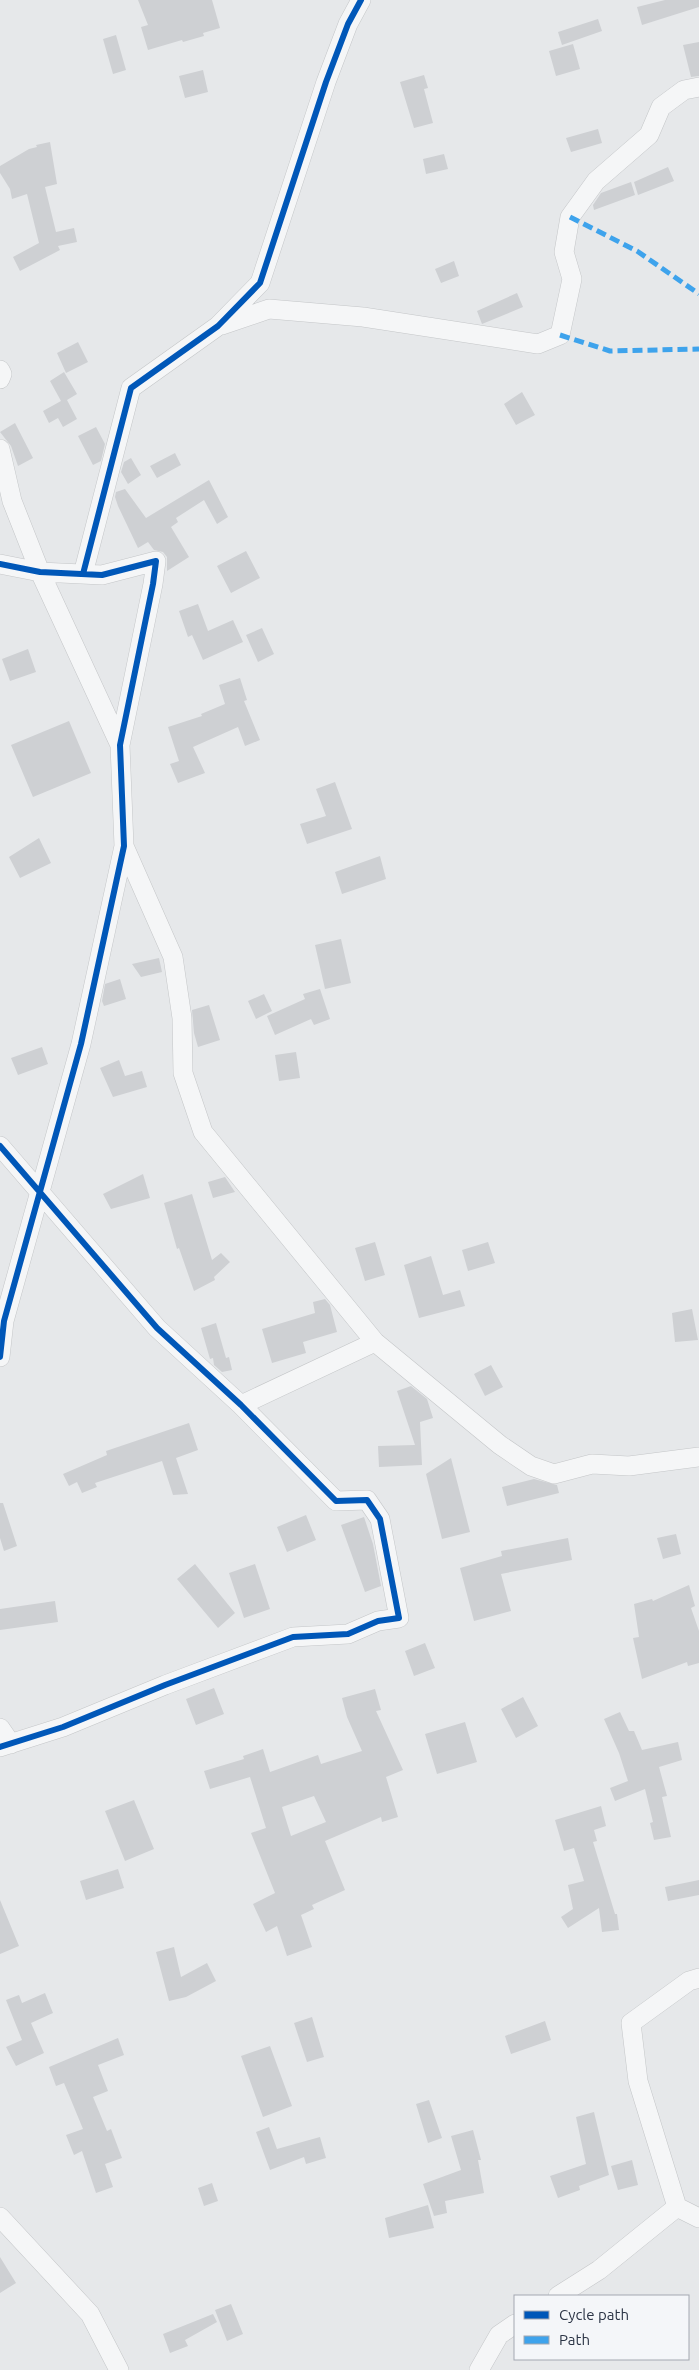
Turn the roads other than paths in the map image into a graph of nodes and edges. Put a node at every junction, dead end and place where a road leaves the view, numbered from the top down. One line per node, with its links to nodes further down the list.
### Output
1 (361, 0): 3 (street)
2 (699, 87): 3 (street)
3 (218, 326): 9 (street)
4 (0, 370): 5 (street)
5 (0, 379)
6 (0, 449): 8 (street)
7 (0, 564): 8 (street)
8 (40, 572): 9 (street); 10 (street)
9 (83, 574): 10 (street)
10 (120, 745): 11 (street)
11 (124, 846): 13 (street); 14 (street)
12 (0, 1146): 13 (street)
13 (39, 1191): 15 (street); 16 (street)
14 (375, 1342): 16 (street); 17 (street)
15 (0, 1357)
16 (241, 1405): 19 (street)
17 (699, 1457)
18 (0, 1728): 19 (street)
19 (5, 1746)
20 (699, 1978): 21 (street)
21 (677, 2207): 22 (street); 24 (street)
22 (699, 2218)
23 (2, 2222): 26 (street)
24 (560, 2295)
25 (514, 2325): 27 (street)
26 (119, 2370)
27 (479, 2370)

